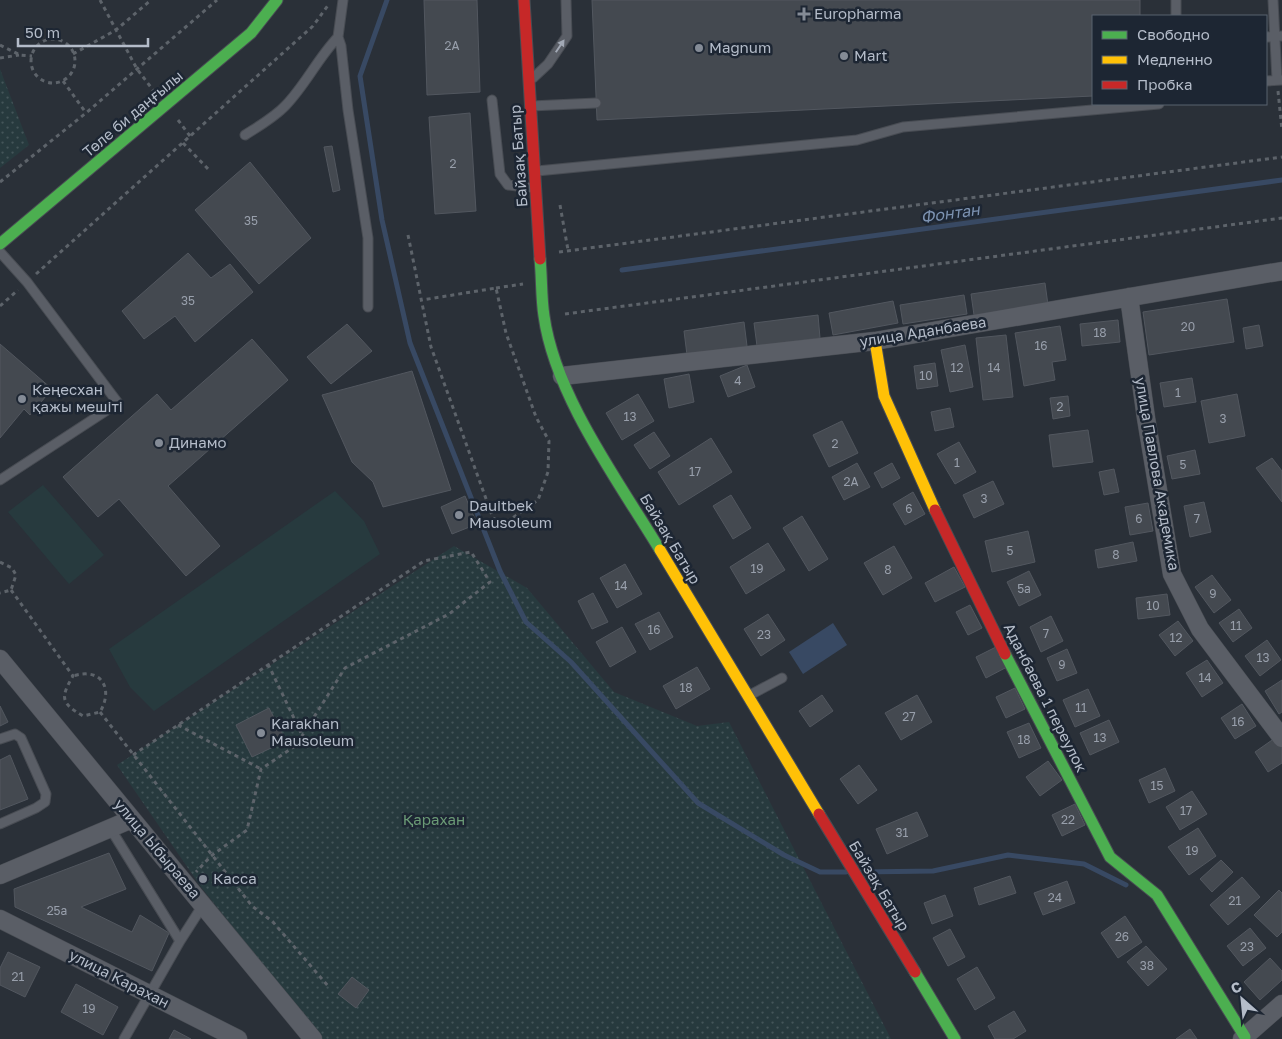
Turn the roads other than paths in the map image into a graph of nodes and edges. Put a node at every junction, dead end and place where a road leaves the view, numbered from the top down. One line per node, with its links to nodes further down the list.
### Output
1 (277, 0): 19 (street, Төле би даңғылы)
2 (343, 0): 9 (lane)
3 (524, 0): 11 (street, Байзақ Батыр)
4 (566, 0): 11 (lane, one-way to 4)
5 (1176, 0): 7 (lane)
6 (1273, 0): 8 (lane)
7 (1176, 15)
8 (1274, 36): 10 (lane)
9 (338, 37): 16 (lane); 23 (lane)
10 (1279, 80)
11 (529, 81): 15 (street, Байзақ Батыр)
12 (492, 100): 18 (lane)
13 (596, 103): 15 (lane)
14 (1148, 105): 17 (lane)
15 (531, 106): 17 (street, Байзақ Батыр)
16 (245, 135)
17 (536, 171): 18 (street, Байзақ Батыр)
18 (537, 188): 25 (street, Байзақ Батыр)
19 (0, 244)
20 (0, 252): 26 (lane)
21 (1282, 271): 22 (street, улица Аданбаева)
22 (1129, 296): 24 (street, улица Аданбаева); 30 (street, улица Павлова Академика)
23 (368, 307)
24 (875, 341): 25 (street, улица Аданбаева); 41 (street, Аданбаева 1 переулок)
25 (562, 376): 29 (street, Байзақ Батыр)
26 (0, 480)
27 (0, 659): 32 (street, улица Ыбыраева)
28 (782, 678): 29 (lane)
29 (748, 696): 45 (street, Байзақ Батыр)
30 (1282, 738)
31 (0, 739): 33 (lane)
32 (132, 819): 34 (street); 36 (street, улица Ыбыраева)
33 (0, 824)
34 (110, 828): 35 (street); 38 (lane)
35 (0, 875)
36 (203, 905): 38 (lane); 44 (street, улица Ыбыраева)
37 (0, 919): 39 (street, улица Карахан)
38 (180, 941): 39 (lane)
39 (149, 994): 42 (lane); 43 (street, улица Карахан)
40 (1282, 1004): 41 (street)
41 (1243, 1038)
42 (124, 1039)
43 (238, 1039)
44 (313, 1039)
45 (955, 1039)

